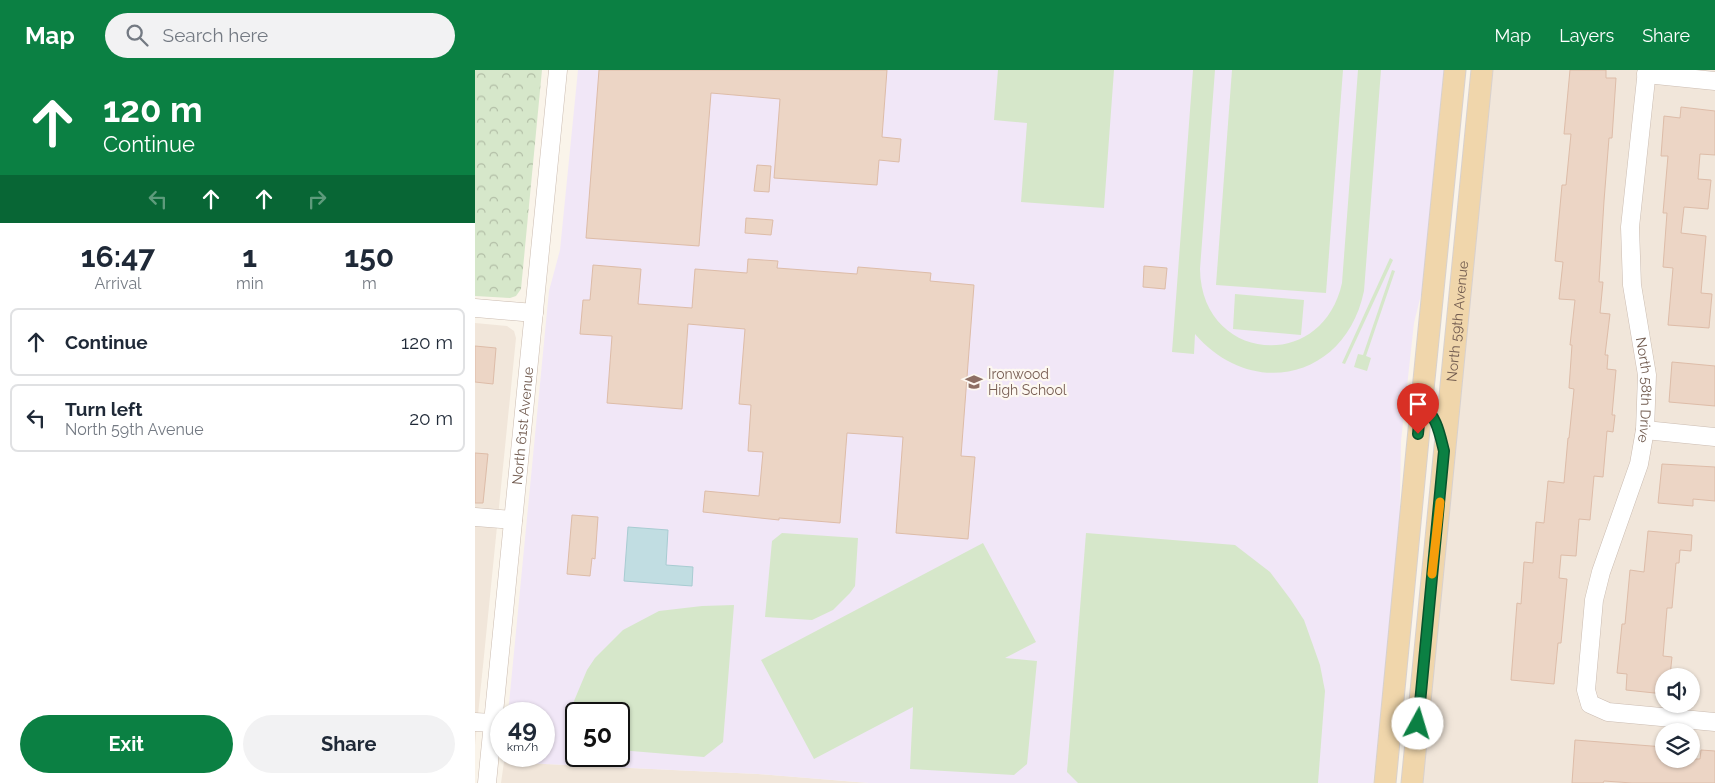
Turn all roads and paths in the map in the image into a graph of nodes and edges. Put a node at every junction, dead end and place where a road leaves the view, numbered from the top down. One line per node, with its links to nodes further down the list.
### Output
1 (558, 70): 7 (street, North 61st Avenue)
2 (1455, 70): 8 (main road, North 59th Avenue)
3 (1482, 70): 11 (main road, North 59th Avenue)
4 (1647, 72): 5 (street); 9 (street, North 58th Drive)
5 (1715, 81)
6 (475, 308): 7 (street)
7 (534, 313): 13 (street, North 61st Avenue)
8 (1421, 402): 11 (main road); 20 (main road, North 59th Avenue)
9 (1645, 430): 10 (street); 16 (street, North 58th Drive)
10 (1715, 437)
11 (1444, 451): 21 (main road, North 59th Avenue)
12 (475, 517): 13 (street)
13 (513, 520): 14 (street, North 61st Avenue)
14 (495, 702)
15 (475, 722): 17 (street)
16 (1715, 722)
17 (490, 724)
18 (490, 754): 19 (street, North 61st Avenue)
19 (487, 783)
20 (1385, 783)
21 (1412, 783)

